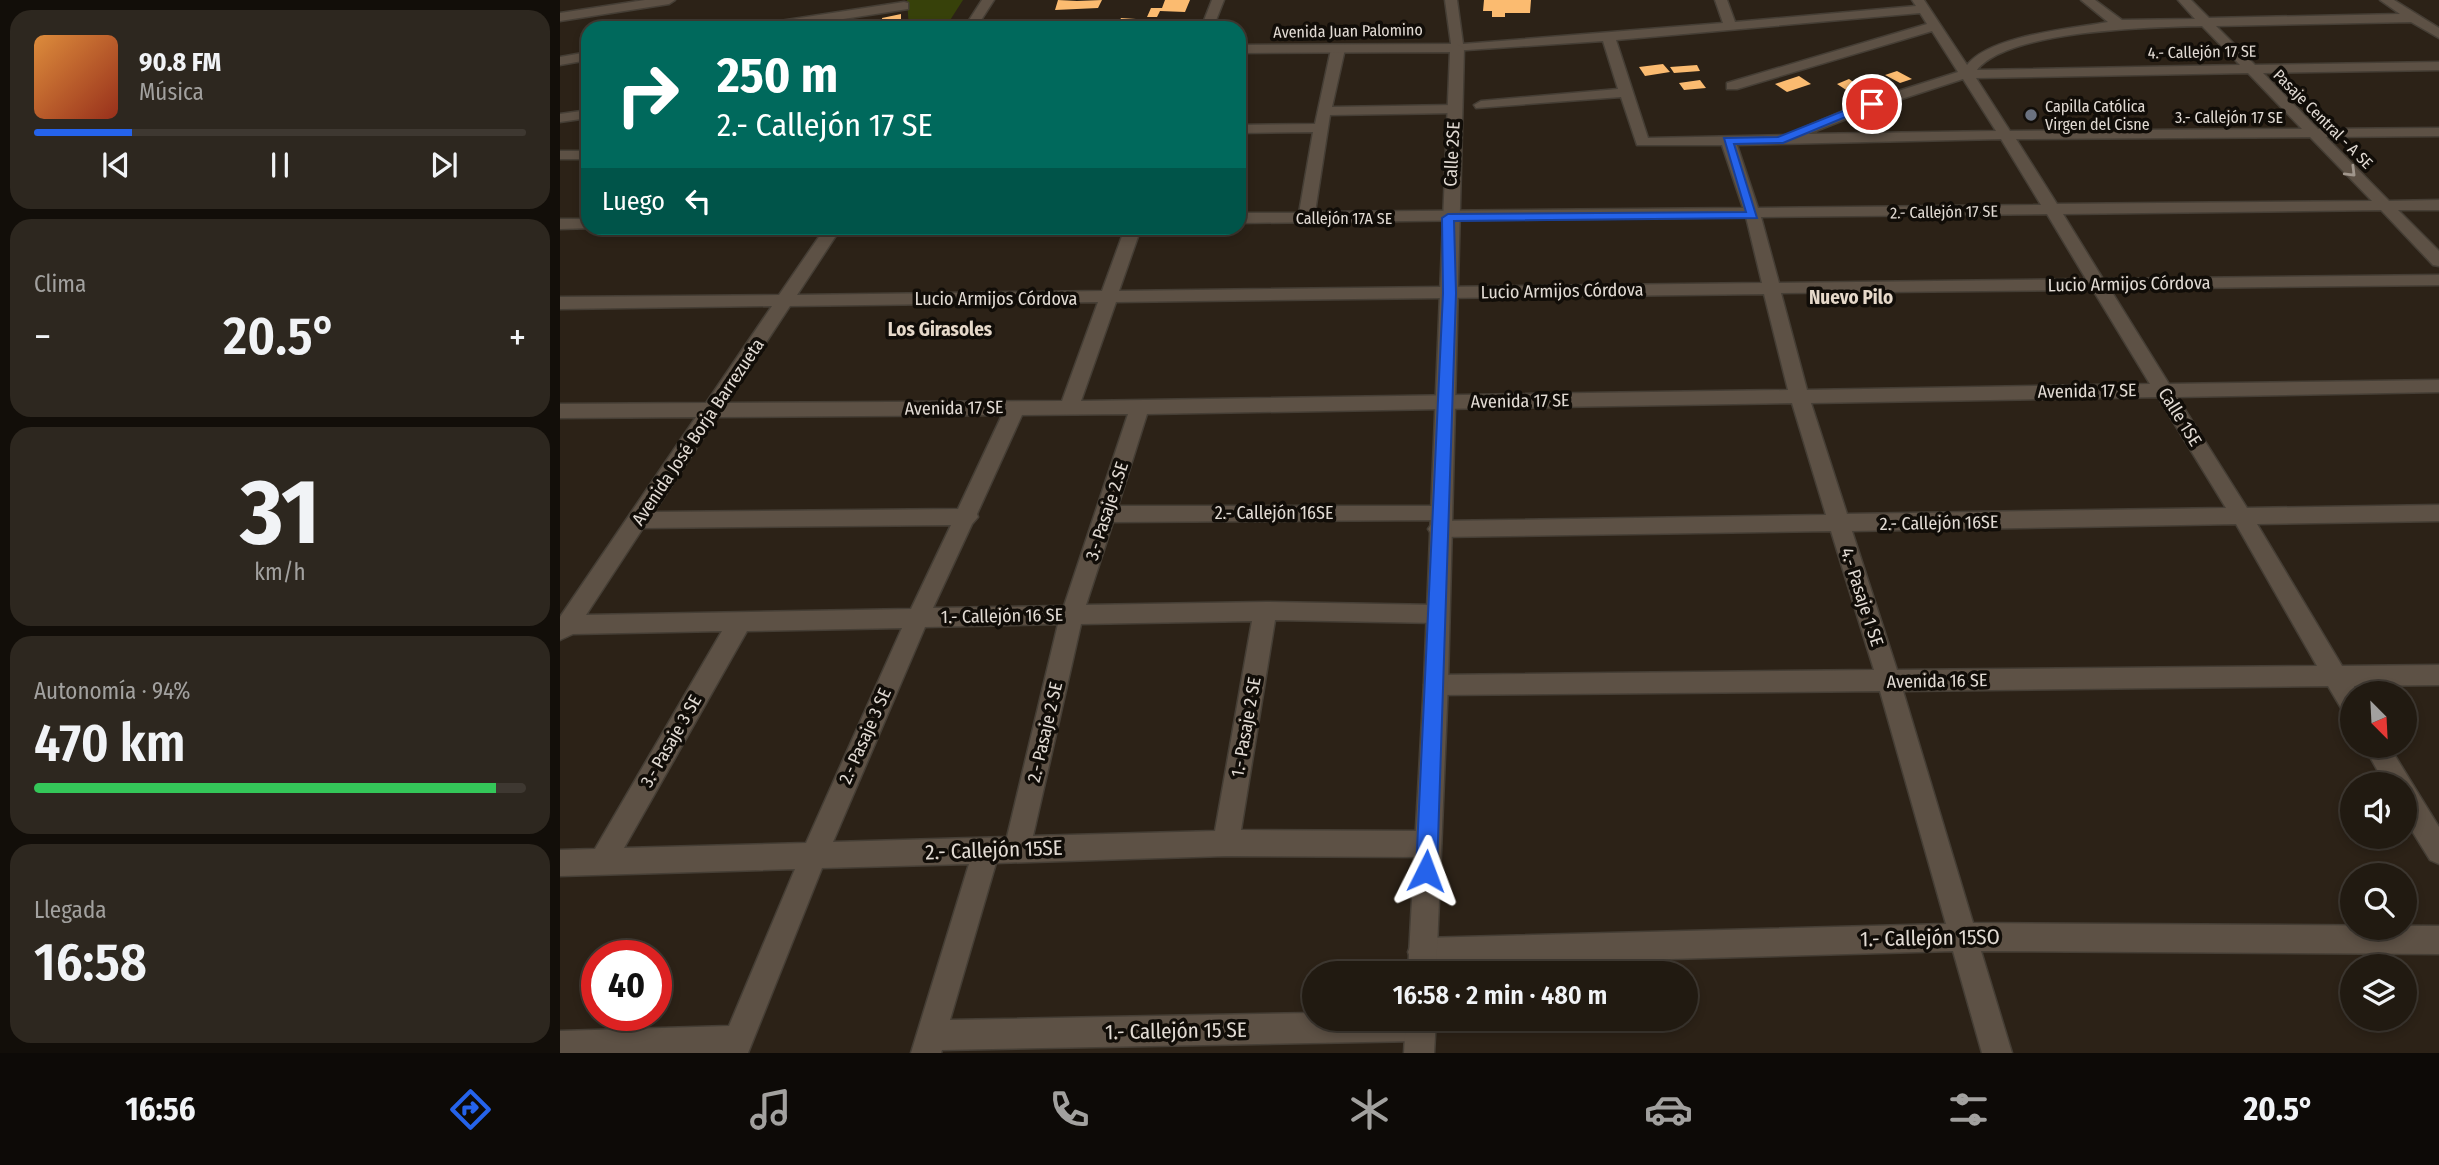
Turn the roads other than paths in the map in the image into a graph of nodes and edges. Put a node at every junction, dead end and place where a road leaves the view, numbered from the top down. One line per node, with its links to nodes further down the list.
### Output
1 (670, 0): 13 (street)
2 (988, 0): 16 (street)
3 (1218, 0): 17 (street)
4 (1451, 0): 24 (street, Calle 2SE)
5 (1721, 0): 20 (street)
6 (1821, 0): 12 (street)
7 (2087, 0): 18 (street)
8 (2185, 0): 19 (street, Pasaje Central - A SE)
9 (2386, 0): 14 (street)
10 (1921, 5): 12 (street, Avenida Juan Palomino); 21 (street, Calle 1SE)
11 (904, 6): 15 (street)
12 (1830, 16): 20 (street, Avenida Juan Palomino)
13 (560, 17)
14 (2410, 18): 19 (street); 22 (street)
15 (806, 21)
16 (974, 21)
17 (1210, 21)
18 (2119, 24): 19 (street); 31 (street)
19 (2206, 24): 30 (street, Pasaje Central - A SE)
20 (1730, 26): 23 (street, Avenida Juan Palomino)
21 (1934, 26): 31 (street, Calle 1SE); 32 (street)
22 (2439, 34)
23 (1609, 39): 24 (street, Avenida Juan Palomino); 33 (street)
24 (1457, 48): 26 (street, Avenida Juan Palomino); 35 (street, Calle 2SE)
25 (1246, 50): 26 (street, Avenida Juan Palomino)
26 (1338, 50): 36 (street)
27 (581, 57): 28 (street)
28 (560, 61)
29 (2439, 66): 30 (street, 4.- Callejón 17 SE)
30 (2250, 69): 31 (street, 4.- Callejón 17 SE); 42 (street, Pasaje Central - A SE)
31 (1966, 74): 43 (street, Calle 1SE); 45 (street)
32 (1732, 86)
33 (1628, 92): 34 (street); 44 (street, 3.- Callejón 17 SE)
34 (1481, 105)
35 (1454, 109): 36 (street); 54 (street, Calle 2SE)
36 (1324, 111): 39 (street)
37 (581, 115): 38 (street)
38 (560, 118)
39 (1321, 128): 40 (street); 53 (street)
40 (1246, 129)
41 (2439, 132): 42 (street, 3.- Callejón 17 SE)
42 (2314, 134): 43 (street, 3.- Callejón 17 SE); 49 (street, Pasaje Central - A SE, one-way to 49)
43 (2006, 135): 45 (street, 3.- Callejón 17 SE); 50 (street, Calle 1SE)
44 (1728, 140): 45 (street, 3.- Callejón 17 SE); 51 (street, 4.- Pasaje 1 SE)
45 (1780, 140)
46 (581, 155): 47 (street)
47 (560, 156)
48 (2439, 205): 49 (street, 2.- Callejón 17 SE)
49 (2385, 206): 50 (street, 2.- Callejón 17 SE); 59 (street, Pasaje Central - A SE)
50 (2053, 211): 51 (street, 2.- Callejón 17 SE); 61 (street, Calle 1SE)
51 (1753, 215): 54 (street, 2.- Callejón 17 SE); 62 (street, 4.- Pasaje 1 SE)
52 (1246, 218): 53 (street, Callejón 17A SE)
53 (1306, 218): 54 (street, Callejón 17A SE)
54 (1448, 218): 63 (street, Calle 2SE)
55 (560, 224): 56 (street)
56 (581, 224)
57 (828, 235): 65 (street, Avenida José Borja Barrezueta)
58 (1131, 235): 64 (street)
59 (2439, 261)
60 (2439, 281): 61 (street, Lucio Armijos Córdova)
61 (2098, 285): 62 (street, Lucio Armijos Córdova); 68 (street, Calle 1SE)
62 (1773, 288): 63 (street, Lucio Armijos Córdova); 69 (street, 4.- Pasaje 1 SE)
63 (1450, 293): 64 (street, Lucio Armijos Córdova); 70 (street, Calle 2SE)
64 (1109, 298): 65 (street, Lucio Armijos Córdova); 71 (street)
65 (787, 299): 66 (street, Lucio Armijos Córdova); 75 (street, Avenida José Borja Barrezueta)
66 (560, 303)
67 (2439, 386): 68 (street, Avenida 17 SE)
68 (2163, 389): 69 (street, Avenida 17 SE); 79 (street, Calle 1SE)
69 (1799, 396): 70 (street, Avenida 17 SE); 82 (street, 4.- Pasaje 1 SE)
70 (1445, 402): 72 (street, Avenida 17 SE); 81 (street, Calle 2SE)
71 (1070, 406): 72 (street, Avenida 17 SE); 73 (street, Avenida 17 SE)
72 (1140, 407): 76 (street, 3.- Pasaje 2.SE)
73 (1014, 408): 75 (street, Avenida 17 SE); 78 (street, 2.- Pasaje 3 SE)
74 (560, 411): 75 (street, Avenida 17 SE)
75 (712, 411): 80 (street, Avenida José Borja Barrezueta)
76 (1107, 513): 81 (street, 2.- Callejón 16SE); 85 (street, 3.- Pasaje 2.SE)
77 (2439, 513): 79 (street, 2.- Callejón 16SE)
78 (968, 517): 80 (street); 86 (street, 2.- Pasaje 3 SE)
79 (2242, 517): 82 (street, 2.- Callejón 16SE); 90 (street, Calle 1SE)
80 (639, 520): 88 (street, Avenida José Borja Barrezueta)
81 (1440, 521): 82 (street, 2.- Callejón 16SE); 84 (street, Calle 2SE)
82 (1839, 525): 91 (street, 4.- Pasaje 1 SE)
83 (1265, 611): 84 (street, 1.- Callejón 16 SE); 85 (street, 1.- Callejón 16 SE); 95 (street, 1.- Pasaje 2 SE)
84 (1437, 614): 92 (street, Calle 2SE)
85 (1072, 615): 86 (street, 1.- Callejón 16 SE); 97 (street, 2.- Pasaje 2 SE)
86 (917, 618): 87 (street, 1.- Callejón 16 SE); 100 (street, 2.- Pasaje 3 SE)
87 (741, 620): 88 (street, 1.- Callejón 16 SE); 101 (street, 3.- Pasaje 3 SE)
88 (564, 630)
89 (2439, 675): 90 (street, Avenida 16 SE)
90 (2334, 676): 91 (street, Avenida 16 SE); 93 (street, Calle 1SE)
91 (1889, 682): 92 (street, Avenida 16 SE); 103 (street, 4.- Pasaje 1 SE)
92 (1436, 685): 96 (street, Calle 2SE)
93 (2340, 686)
94 (2417, 815): 99 (street)
95 (1226, 844): 96 (street, 2.- Callejón 15SE); 97 (street, 2.- Callejón 15SE)
96 (1428, 844): 105 (street, Calle 2SE)
97 (1017, 849): 98 (street, 2.- Callejón 15SE)
98 (986, 850): 100 (street, 2.- Callejón 15SE); 108 (street)
99 (2439, 851)
100 (814, 854): 101 (street, 2.- Callejón 15SE); 110 (street, 2.- Pasaje 3 SE)
101 (602, 862): 102 (street, 2.- Callejón 15SE)
102 (560, 863)
103 (1964, 937): 104 (street, 1.- Callejón 15SO); 106 (street, 1.- Callejón 15SO); 111 (street, 4.- Pasaje 1 SE)
104 (2439, 940)
105 (1422, 961)
106 (1444, 961)
107 (1420, 1032): 108 (street, 1.- Callejón 15 SE)
108 (929, 1044)
109 (560, 1046): 110 (street)
110 (736, 1047)
111 (1997, 1053)

